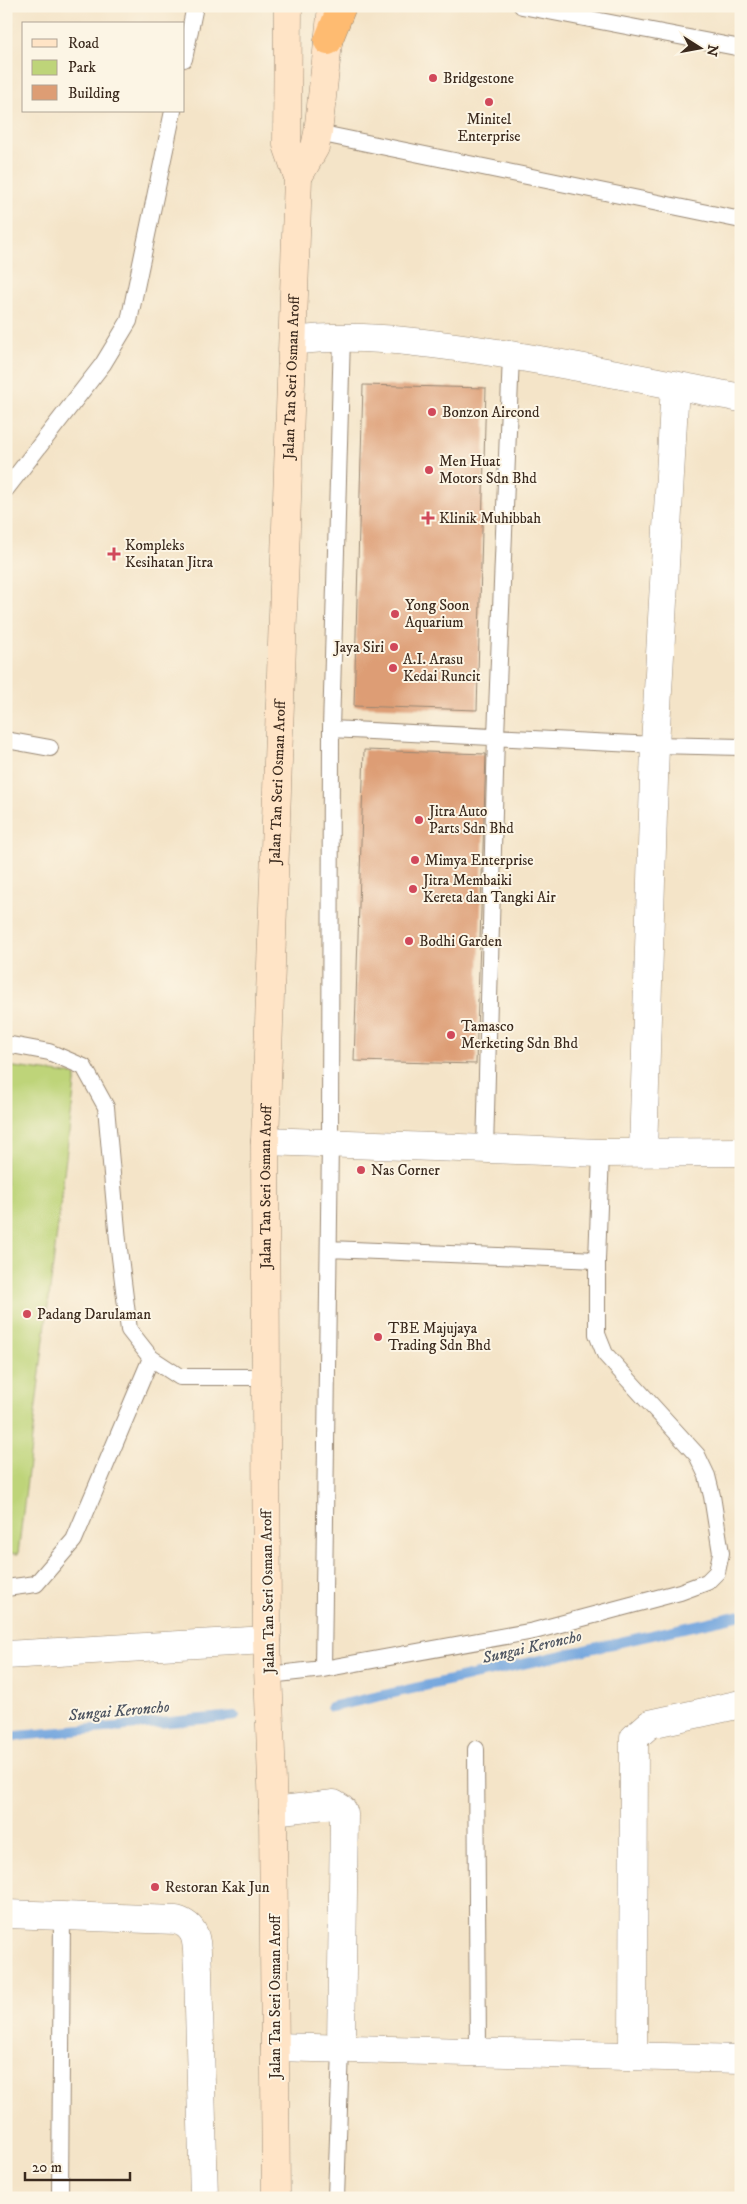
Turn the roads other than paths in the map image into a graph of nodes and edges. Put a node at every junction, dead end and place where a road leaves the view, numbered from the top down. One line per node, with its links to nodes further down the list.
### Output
1 (195, 6): 8 (lane)
2 (288, 6): 11 (main road, Jalan Tan Seri Osman Aroff)
3 (331, 6): 6 (main road, Jalan Tan Seri Osman Aroff)
4 (342, 6): 6 (highway)
5 (522, 6): 7 (lane)
6 (328, 41): 10 (main road, Jalan Tan Seri Osman Aroff)
7 (741, 48)
8 (185, 54)
9 (173, 112): 18 (lane)
10 (318, 133): 11 (main road, Jalan Tan Seri Osman Aroff); 12 (lane)
11 (298, 177): 14 (main road, Jalan Tan Seri Osman Aroff)
12 (741, 220)
13 (342, 336): 14 (street); 15 (street); 19 (lane)
14 (293, 341): 26 (main road, Jalan Tan Seri Osman Aroff)
15 (511, 355): 16 (street); 20 (lane)
16 (675, 385): 17 (street); 22 (street)
17 (741, 398)
18 (6, 489)
19 (331, 729): 20 (lane); 27 (lane)
20 (496, 736): 22 (lane); 28 (lane)
21 (6, 740): 24 (lane)
22 (655, 745): 23 (lane); 29 (street)
23 (741, 747)
24 (50, 748)
25 (6, 1044): 34 (lane)
26 (265, 1141): 27 (street); 35 (main road, Jalan Tan Seri Osman Aroff)
27 (330, 1142): 28 (street); 32 (lane)
28 (485, 1150): 31 (street)
29 (643, 1152): 30 (street); 31 (street)
30 (741, 1152)
31 (601, 1153): 33 (lane)
32 (329, 1249): 33 (lane); 39 (lane)
33 (597, 1260): 39 (lane)
34 (151, 1358): 35 (lane); 36 (lane)
35 (266, 1377): 37 (main road, Jalan Tan Seri Osman Aroff)
36 (6, 1588)
37 (267, 1640): 38 (street); 40 (main road, Jalan Tan Seri Osman Aroff)
38 (6, 1655)
39 (322, 1670): 40 (lane)
40 (269, 1675): 43 (main road, Jalan Tan Seri Osman Aroff)
41 (741, 1704): 49 (street)
42 (476, 1749): 48 (lane)
43 (273, 1811): 46 (main road, Jalan Tan Seri Osman Aroff); 47 (street)
44 (6, 1914): 45 (street)
45 (62, 1915): 51 (lane); 52 (street)
46 (275, 2047): 47 (street); 53 (main road, Jalan Tan Seri Osman Aroff)
47 (341, 2048): 48 (street); 54 (lane)
48 (478, 2051): 49 (street)
49 (633, 2056): 50 (street)
50 (741, 2059)
51 (60, 2198)
52 (204, 2198)
53 (276, 2198)
54 (336, 2198)

